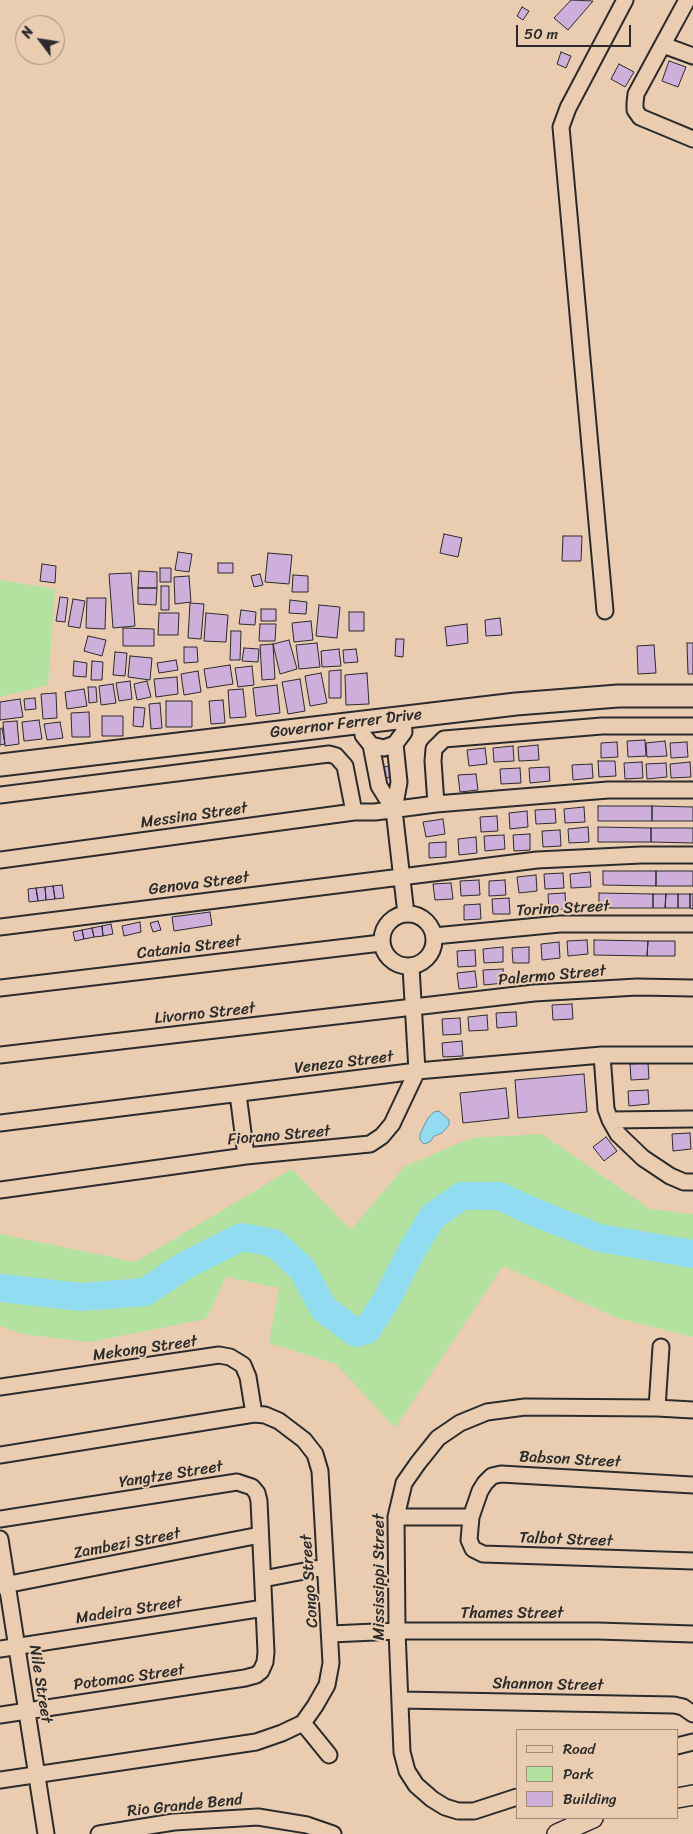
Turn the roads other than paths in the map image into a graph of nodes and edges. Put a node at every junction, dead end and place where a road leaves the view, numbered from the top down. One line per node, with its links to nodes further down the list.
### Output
1 (625, 0): 6 (street)
2 (687, 0): 3 (street)
3 (663, 45): 4 (street); 5 (street)
4 (693, 56)
5 (693, 139)
6 (605, 611)
7 (693, 696): 8 (main road, Governor Ferrer Drive)
8 (403, 718): 9 (main road, Governor Ferrer Drive); 11 (street)
9 (361, 722): 12 (street); 13 (main road, Governor Ferrer Drive)
10 (693, 726): 16 (street)
11 (396, 744): 12 (street); 17 (street)
12 (371, 745): 17 (street)
13 (0, 765)
14 (693, 790): 16 (street, Messina Street)
15 (0, 795): 18 (street)
16 (436, 804): 17 (street, Messina Street)
17 (394, 810): 18 (street, Messina Street); 21 (street)
18 (354, 812): 20 (street, Messina Street)
19 (693, 855): 21 (street, Genova Street)
20 (0, 860)
21 (401, 877): 22 (street); 24 (street, Genova Street)
22 (406, 914): 25 (street); 26 (street)
23 (693, 924): 25 (street, Torino Street)
24 (0, 927)
25 (434, 936): 27 (street)
26 (382, 943): 27 (street); 28 (street, Catania Street)
27 (411, 967): 30 (street, Fiorano Street)
28 (0, 988)
29 (693, 988): 30 (street, Palermo Street)
30 (414, 1008): 31 (street, Livorno Street); 34 (street, Fiorano Street)
31 (0, 1055)
32 (602, 1055): 33 (street, Veneza Street); 34 (street, Veneza Street); 37 (street)
33 (693, 1055)
34 (417, 1071): 35 (street, Veneza Street); 39 (street, Fiorano Street)
35 (238, 1094): 38 (street, Veneza Street); 39 (street)
36 (693, 1119): 37 (street)
37 (610, 1120): 40 (street)
38 (0, 1123)
39 (246, 1156): 41 (street, Fiorano Street)
40 (693, 1182)
41 (0, 1190)
42 (661, 1346): 44 (street)
43 (0, 1388): 46 (street, Mekong Street)
44 (657, 1408): 45 (street, Mississippi Street); 49 (street, Mississippi Street)
45 (693, 1410)
46 (254, 1414): 47 (street, Congo Street); 55 (street, Congo Street)
47 (0, 1455)
48 (693, 1485): 50 (street, Babson Street)
49 (396, 1517): 50 (street); 59 (street, Mississippi Street)
50 (472, 1517): 54 (street, Talbot Street)
51 (0, 1519): 52 (street, Yangtze Street)
52 (260, 1536): 56 (street, Yangtze Street); 57 (street, Zambezi Street)
53 (0, 1539): 57 (street, Nile Street)
54 (693, 1561)
55 (325, 1567): 56 (street); 60 (street, Congo Street)
56 (263, 1579): 58 (street, Yangtze Street)
57 (4, 1585): 62 (street, Nile Street)
58 (264, 1608): 62 (street, Madeira Street); 64 (street, Yangtze Street)
59 (397, 1631): 60 (street, Thames Street); 61 (street, Thames Street); 65 (street, Mississippi Street)
60 (331, 1634): 69 (street, Congo Street)
61 (693, 1634)
62 (16, 1646): 63 (street, Madeira Street); 66 (street, Nile Street)
63 (0, 1649)
64 (261, 1671): 66 (street, Potomac Street)
65 (400, 1700): 67 (street, Shannon Street); 76 (street, Mississippi Street)
66 (27, 1710): 68 (street, Potomac Street); 73 (street, Nile Street)
67 (693, 1714)
68 (0, 1715)
69 (302, 1723): 72 (street); 73 (street, Congo Street)
70 (693, 1742): 71 (street)
71 (678, 1746)
72 (329, 1756)
73 (37, 1774): 74 (street, Congo Street); 79 (street, Nile Street)
74 (0, 1780)
75 (693, 1796): 77 (street)
76 (516, 1797)
77 (678, 1798)
78 (591, 1819): 82 (street)
79 (46, 1834)
80 (99, 1834): 81 (street, Rio Grande Bend)
81 (333, 1834)
82 (557, 1834)

